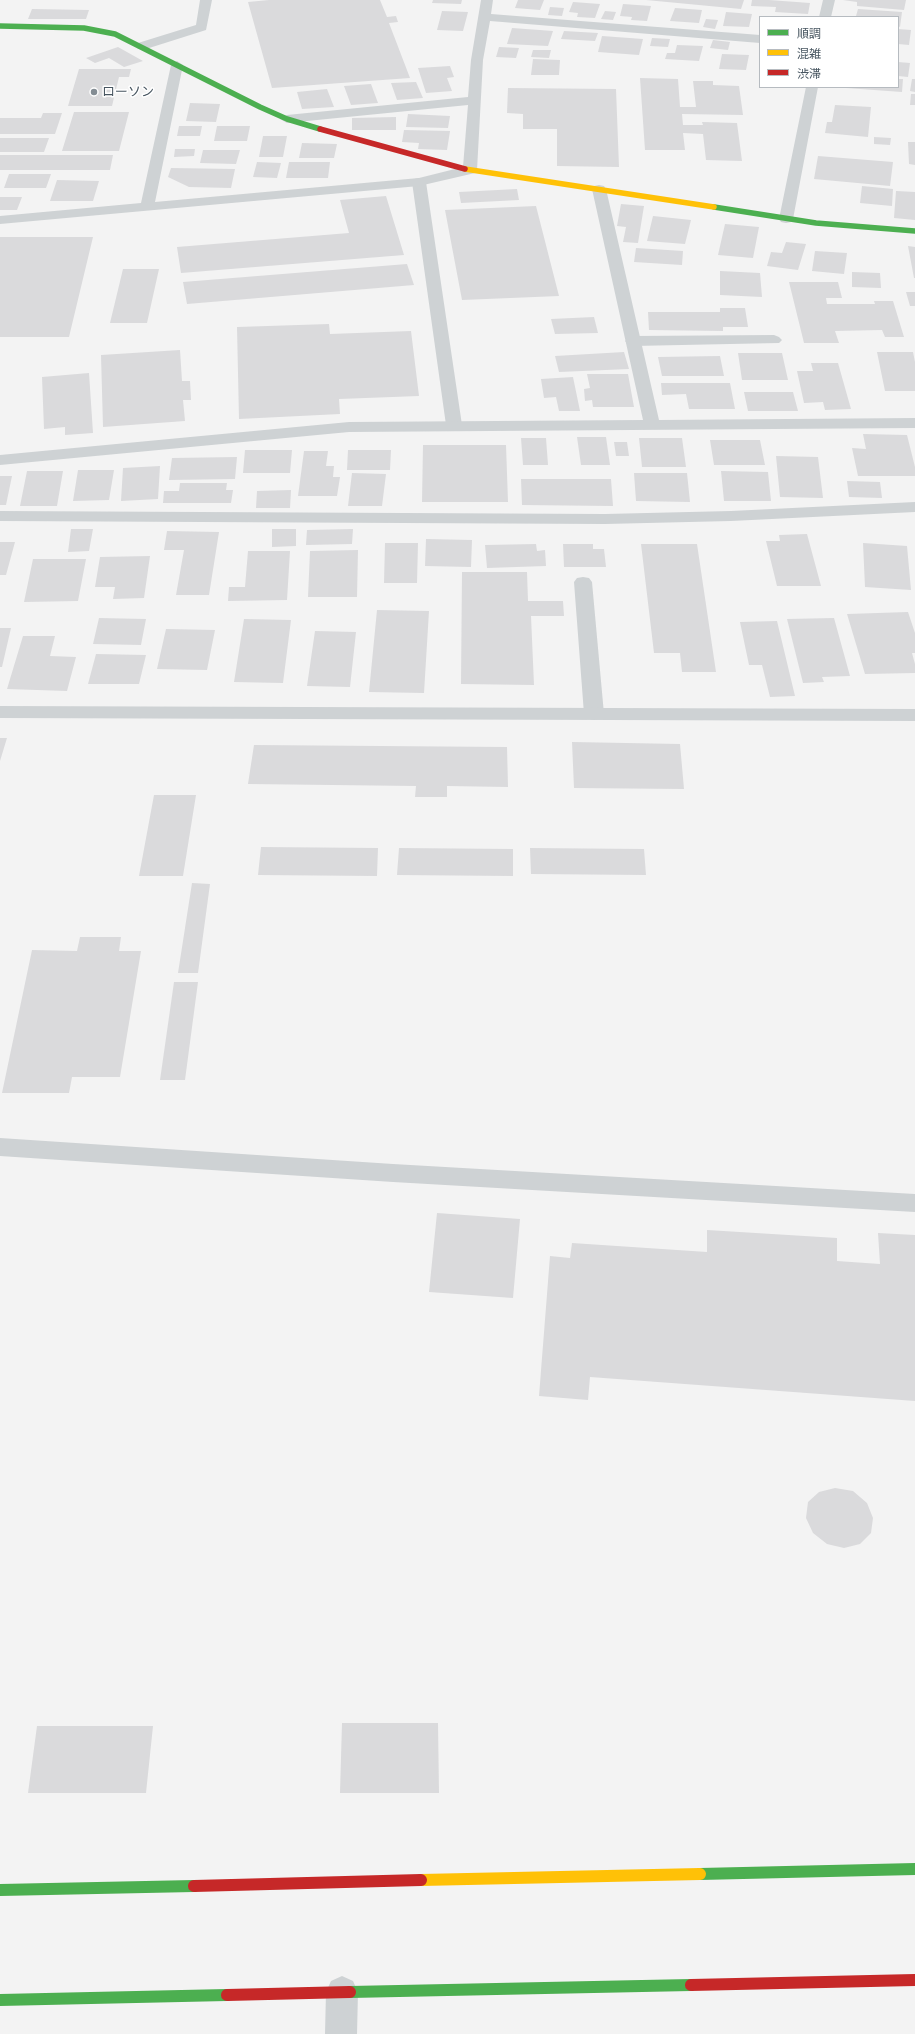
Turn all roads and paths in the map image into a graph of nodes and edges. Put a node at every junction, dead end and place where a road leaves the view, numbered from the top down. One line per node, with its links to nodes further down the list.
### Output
1 (206, 0): 8 (street)
2 (487, 0): 5 (street)
3 (829, 0): 4 (street)
4 (825, 16)
5 (485, 18): 7 (street); 11 (street)
6 (0, 26): 8 (street)
7 (759, 40)
8 (142, 46): 9 (street)
9 (177, 65): 12 (street); 16 (street)
10 (812, 88): 17 (street)
11 (474, 100): 12 (street); 13 (street)
12 (287, 119): 13 (street)
13 (470, 170): 14 (street); 15 (street)
14 (419, 182): 16 (street); 23 (street)
15 (599, 189): 17 (street); 21 (street)
16 (147, 206): 18 (street)
17 (786, 219): 19 (street)
18 (0, 220)
19 (915, 231)
20 (774, 340): 21 (street)
21 (633, 341): 24 (street)
22 (915, 423): 24 (street)
23 (454, 425): 24 (street); 25 (street)
24 (652, 425)
25 (0, 460)
26 (915, 507): 27 (street)
27 (0, 516)
28 (583, 582): 30 (street)
29 (0, 712): 30 (street)
30 (594, 714): 31 (street)
31 (915, 715)
32 (0, 1147): 33 (street)
33 (915, 1203)
34 (915, 1868): 35 (street)
35 (0, 1890)
36 (915, 1980): 37 (street)
37 (342, 1992): 38 (street); 39 (street)
38 (0, 2000)
39 (342, 2034)

